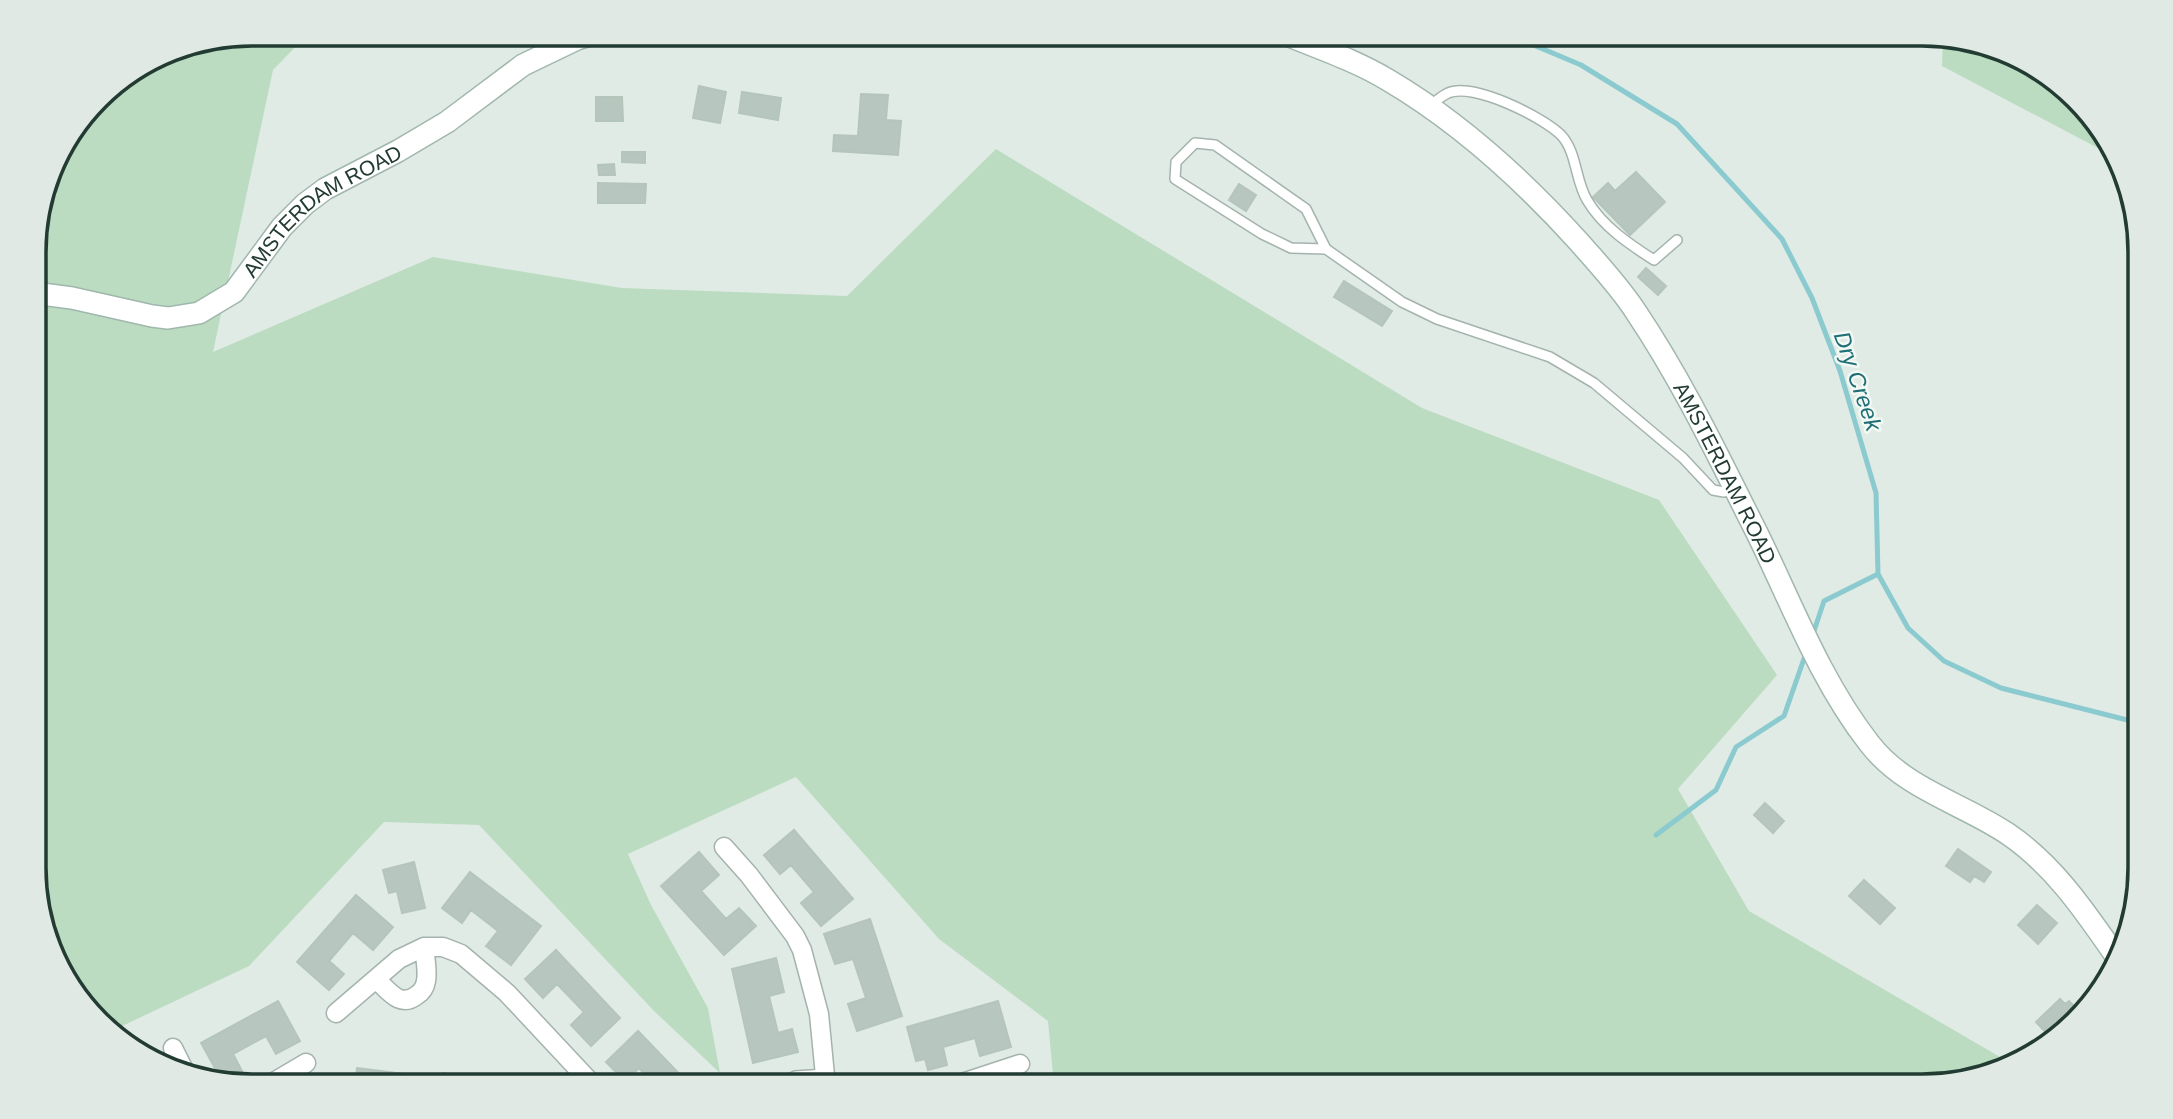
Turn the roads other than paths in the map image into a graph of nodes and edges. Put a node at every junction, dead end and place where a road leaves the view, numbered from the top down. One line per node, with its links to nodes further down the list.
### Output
1 (562, 46): 6 (main road, AMSTERDAM ROAD)
2 (1314, 46): 3 (main road, AMSTERDAM ROAD)
3 (1429, 106): 4 (lane); 7 (main road, AMSTERDAM ROAD)
4 (1677, 240)
5 (1326, 249): 5 (lane); 7 (lane)
6 (46, 295)
7 (1734, 487): 10 (main road, AMSTERDAM ROAD)
8 (724, 847): 19 (street)
9 (424, 947): 11 (street); 11 (street); 18 (street)
10 (2111, 949)
11 (376, 979): 12 (street)
12 (336, 1013)
13 (173, 1048): 14 (street)
14 (179, 1060)
15 (306, 1063): 17 (street)
16 (1020, 1064): 20 (street)
17 (287, 1074)
18 (583, 1074)
19 (825, 1074)
20 (991, 1074)

